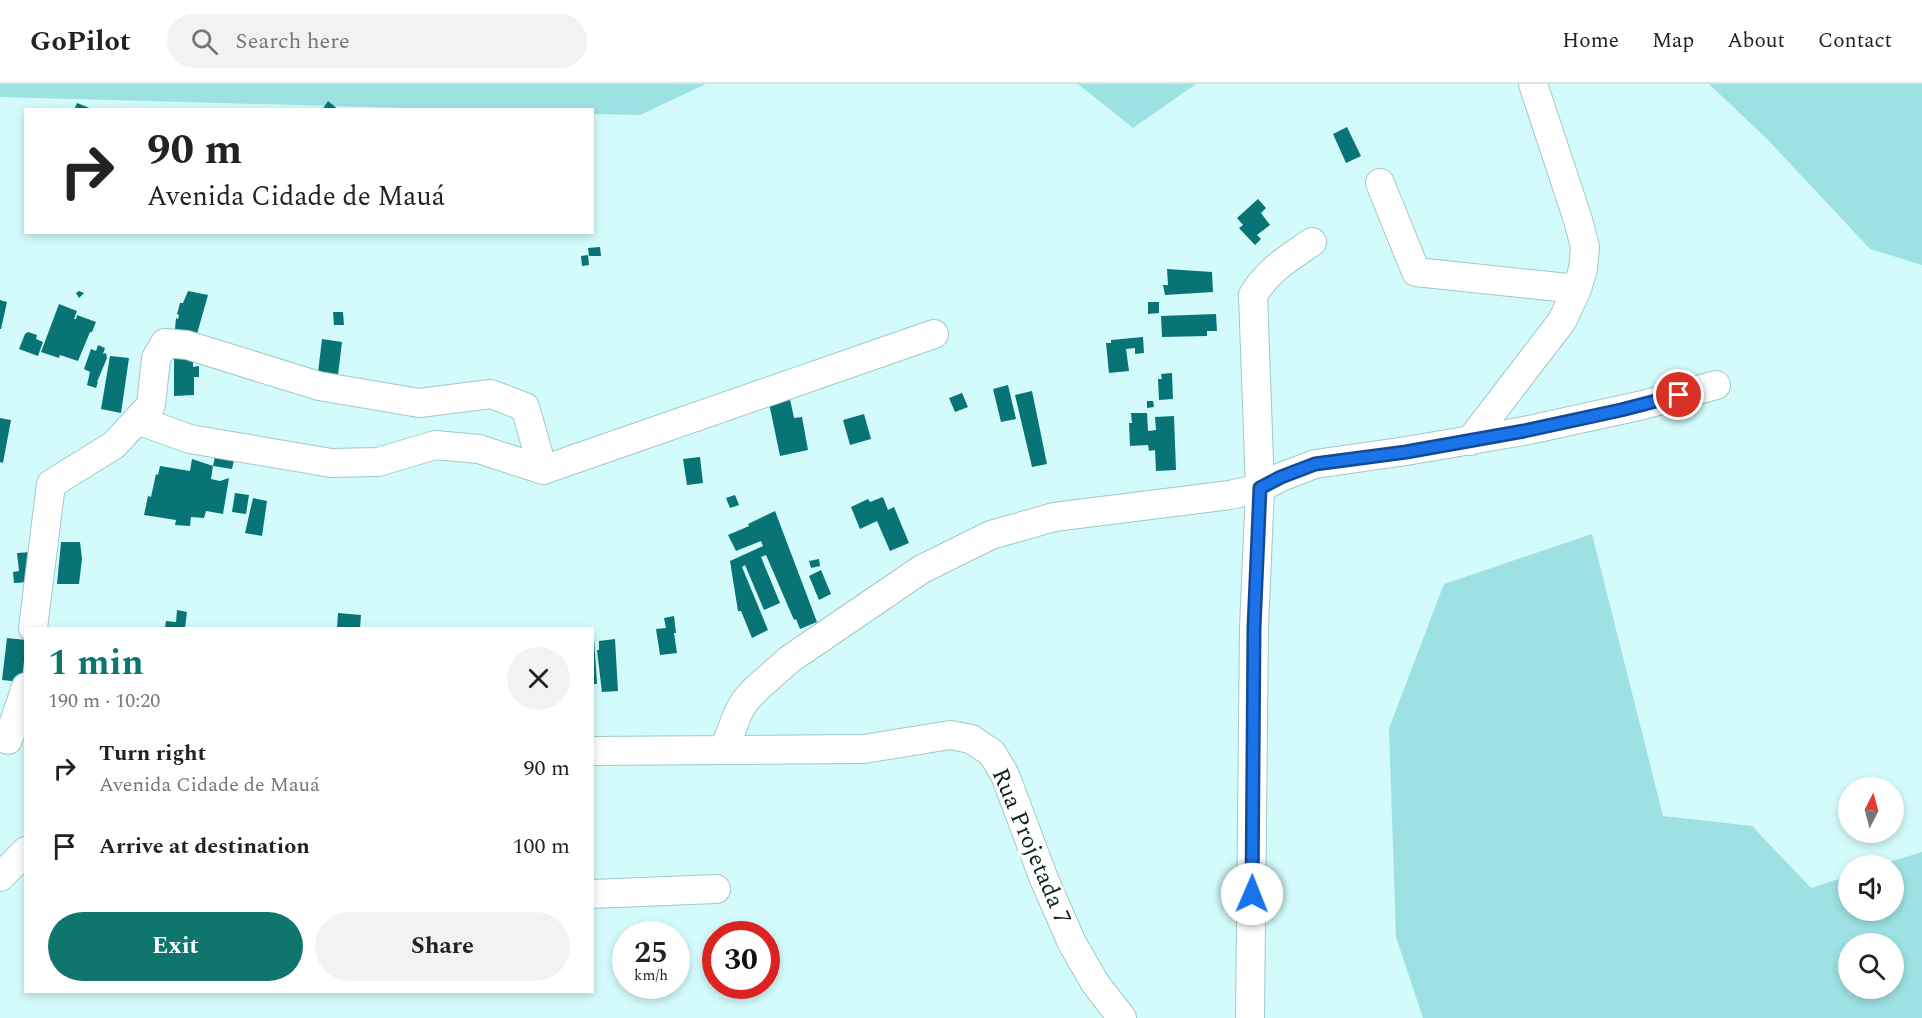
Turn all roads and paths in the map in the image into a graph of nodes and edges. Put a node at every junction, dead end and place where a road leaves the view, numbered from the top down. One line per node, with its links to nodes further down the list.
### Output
1 (1533, 84): 4 (street)
2 (1380, 183): 4 (street)
3 (1312, 242): 10 (street)
4 (1577, 289): 8 (street)
5 (934, 334): 9 (street)
6 (1716, 385): 8 (street)
7 (137, 420): 9 (street); 9 (street); 11 (street)
8 (1470, 441): 10 (street)
9 (543, 470)
10 (1260, 488): 14 (street); 21 (street)
11 (33, 627)
12 (24, 694): 13 (street)
13 (11, 741)
14 (724, 750): 15 (street, Rua Projetada 7); 20 (street, Rua Projetada 7)
15 (594, 751)
16 (24, 853): 17 (street)
17 (0, 877)
18 (716, 889): 19 (street)
19 (594, 894)
20 (1122, 1018)
21 (1250, 1018)

